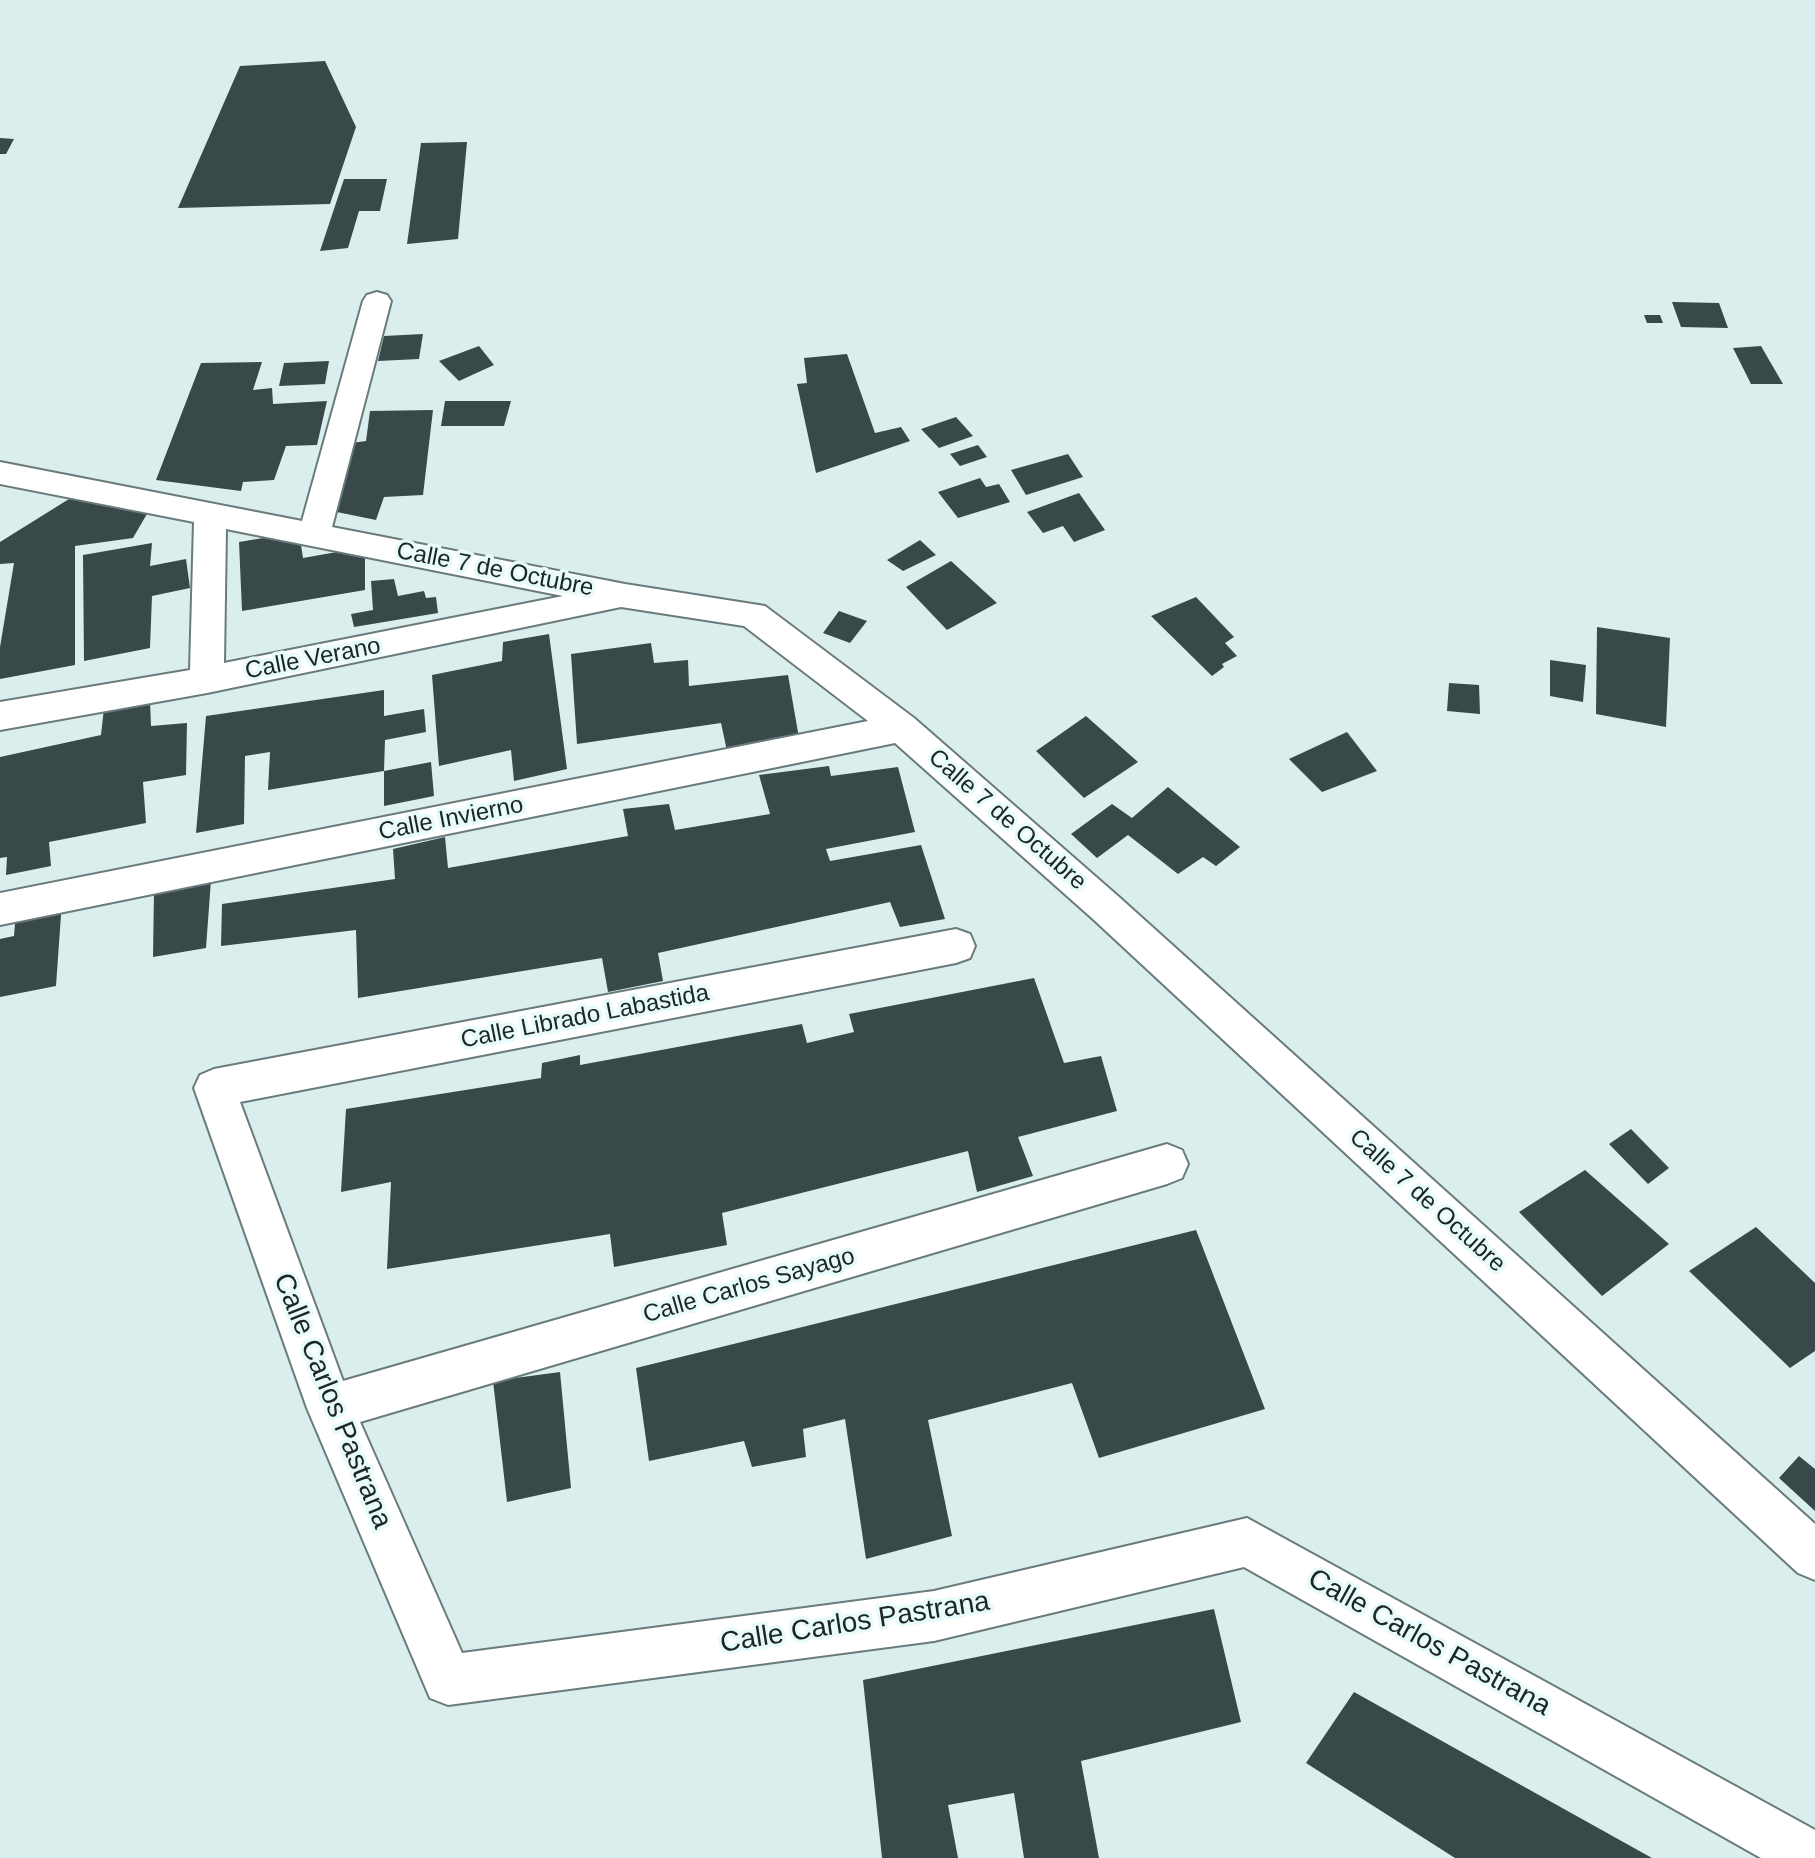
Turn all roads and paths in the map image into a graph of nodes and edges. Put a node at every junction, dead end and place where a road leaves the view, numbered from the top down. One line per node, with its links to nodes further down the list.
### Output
1 (377, 301): 4 (street)
2 (0, 473): 3 (street, Calle 7 de Octubre)
3 (210, 513): 4 (street, Calle 7 de Octubre); 6 (street)
4 (314, 534): 5 (street, Calle 7 de Octubre)
5 (625, 596): 6 (street, Calle Verano); 8 (street, Calle 7 de Octubre)
6 (207, 680): 7 (street, Calle Verano)
7 (0, 716)
8 (902, 728): 9 (street, Calle Invierno); 14 (street, Calle 7 de Octubre)
9 (0, 909)
10 (956, 946): 11 (street, Calle Librado Labastida)
11 (214, 1088): 13 (street, Calle Carlos Pastrana)
12 (1167, 1164): 13 (street, Calle Carlos Sayago)
13 (330, 1408): 15 (street, Calle Carlos Pastrana)
14 (1815, 1556)
15 (1813, 1858)

